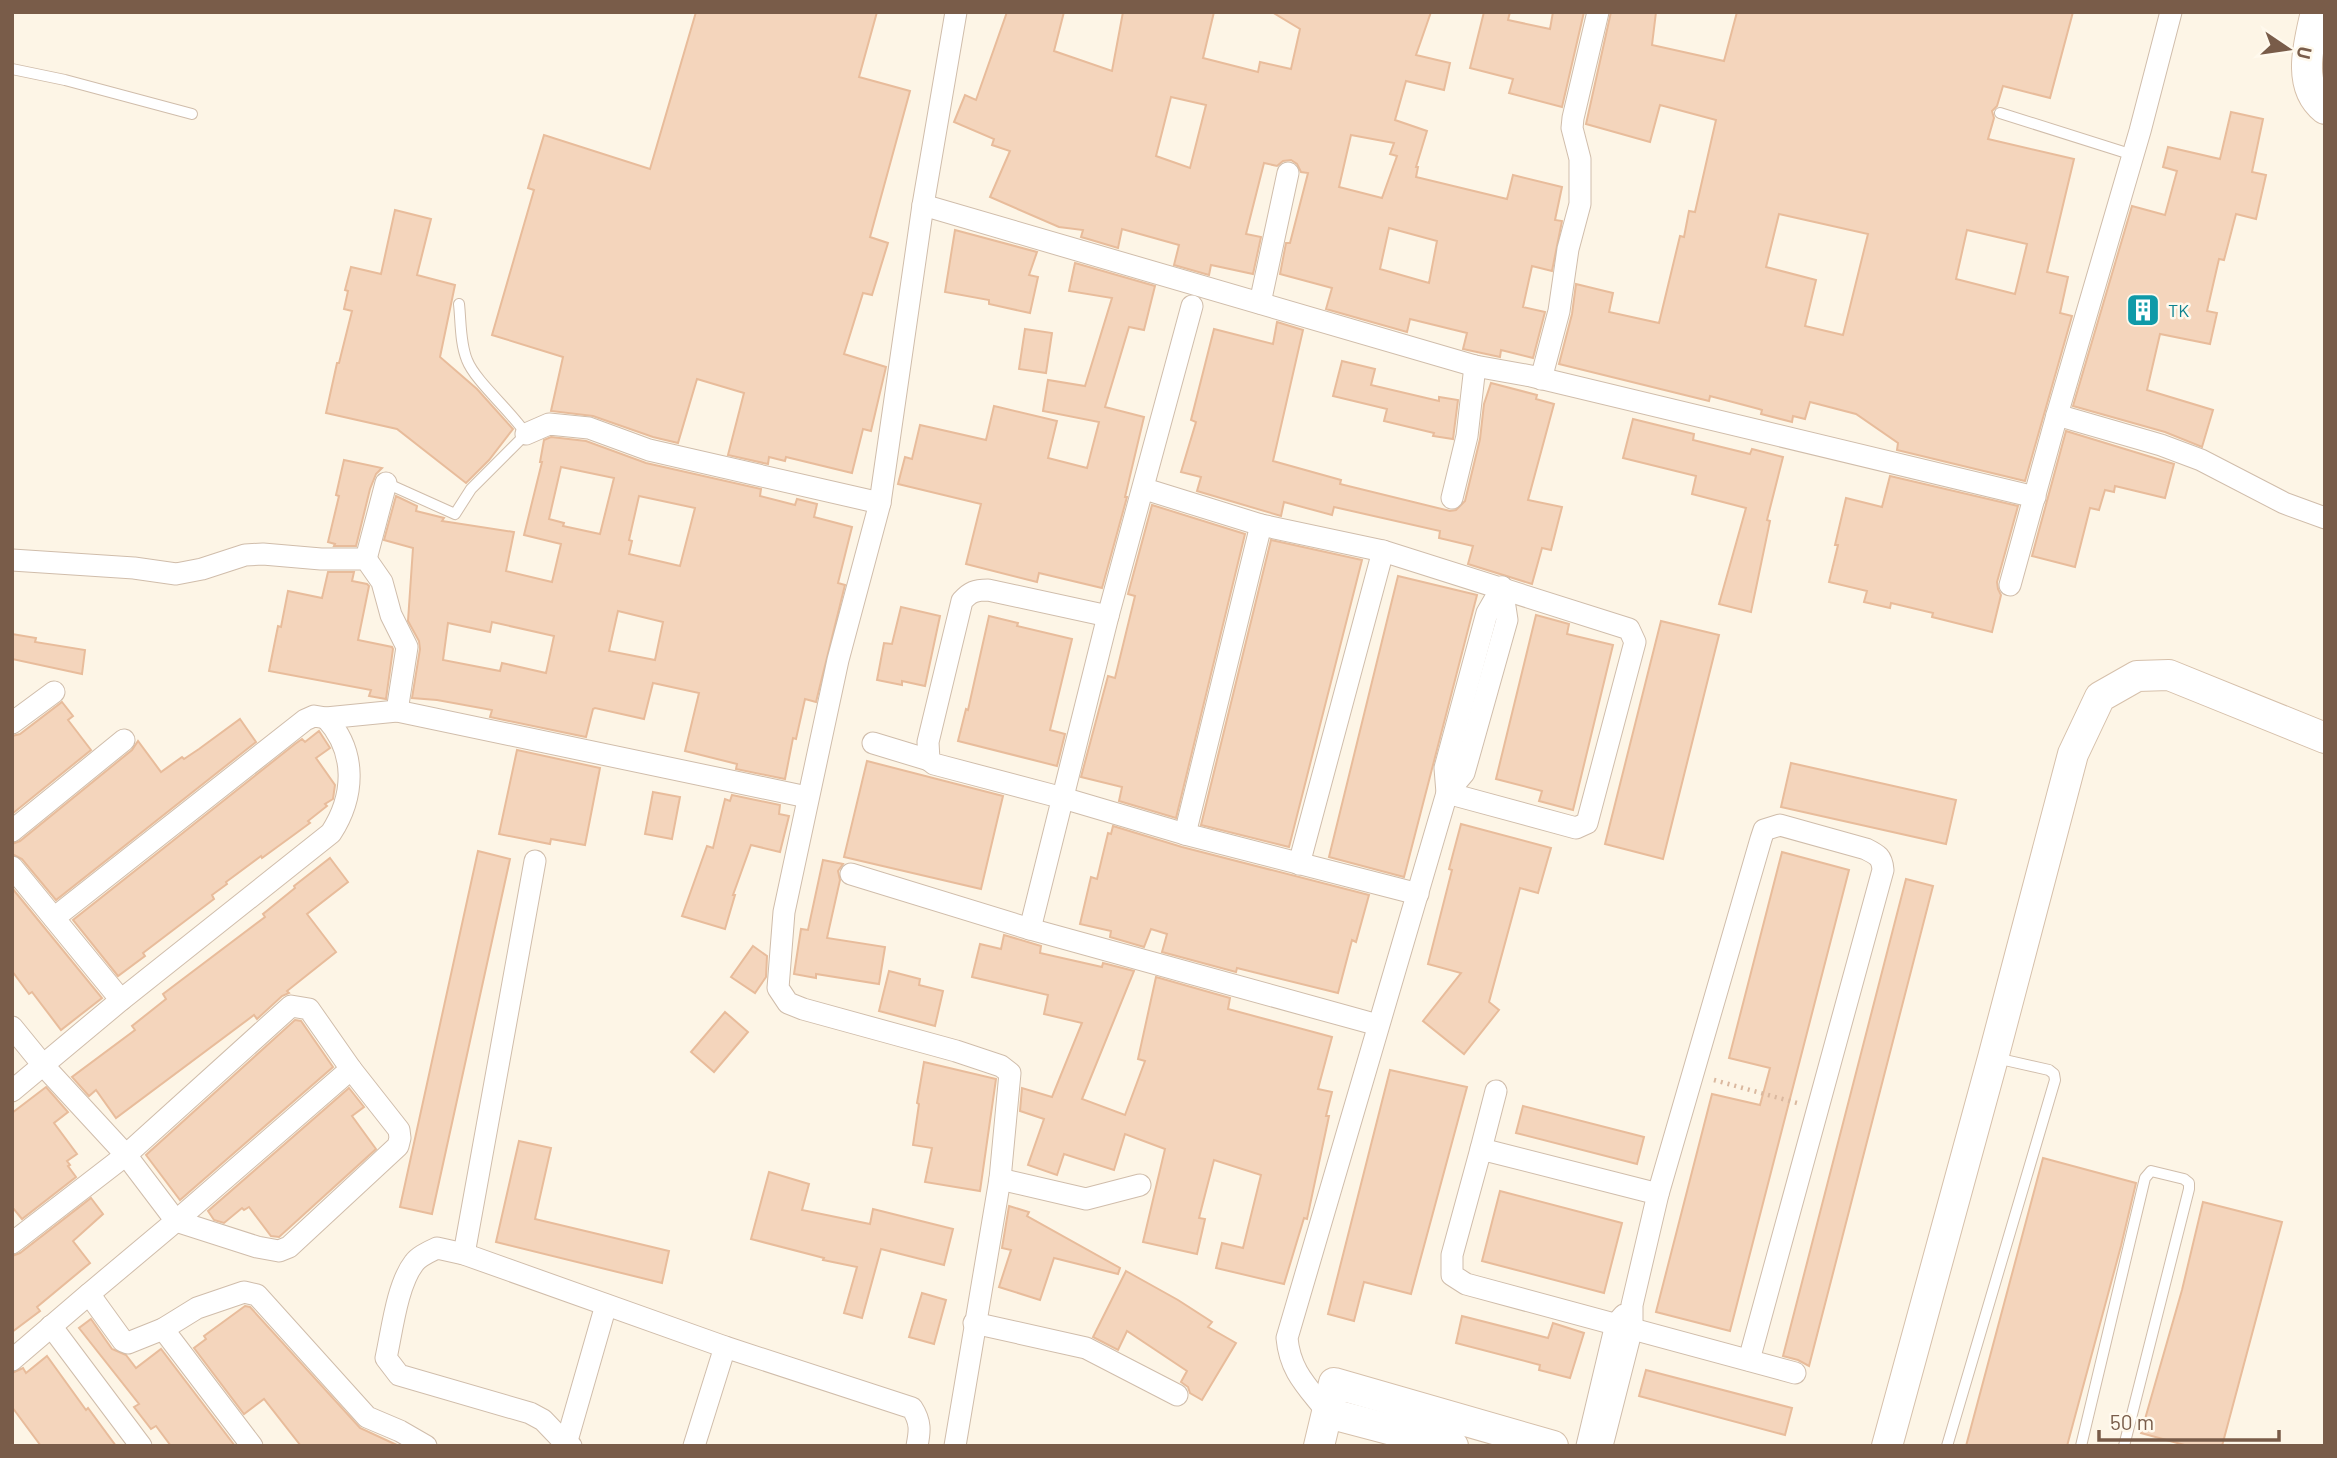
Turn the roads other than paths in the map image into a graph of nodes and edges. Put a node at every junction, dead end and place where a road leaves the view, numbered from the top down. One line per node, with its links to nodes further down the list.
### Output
1 (956, 12): 11 (street)
2 (1598, 12): 16 (street)
3 (2171, 12): 9 (street)
4 (2318, 23): 6 (street)
5 (12, 69): 8 (lane)
6 (2325, 109)
7 (2000, 113): 9 (lane)
8 (192, 114)
9 (2133, 155): 17 (street)
10 (1288, 173): 12 (street)
11 (923, 205): 12 (street); 23 (street)
12 (1260, 303): 15 (street)
13 (459, 304): 18 (lane)
14 (1192, 306): 20 (street)
15 (1475, 366): 16 (street); 22 (street)
16 (1541, 379): 21 (street)
17 (2056, 415): 21 (street); 24 (street)
18 (526, 433): 19 (lane); 23 (street)
19 (386, 483): 27 (street)
20 (1144, 489): 25 (street); 31 (street)
21 (2035, 497): 29 (street)
22 (1452, 498)
23 (880, 503): 41 (street)
24 (2325, 519)
25 (1261, 525): 26 (street); 44 (street)
26 (1383, 551): 30 (street); 46 (street)
27 (366, 559): 28 (street); 33 (street)
28 (12, 560)
29 (2010, 585)
30 (1502, 587): 40 (street); 40 (street)
31 (1108, 616): 39 (street); 42 (street)
32 (54, 692): 35 (street)
33 (397, 711): 34 (street); 41 (street)
34 (326, 718): 50 (street); 52 (street)
35 (12, 723)
36 (2325, 738): 55 (street)
37 (124, 740): 43 (street)
38 (873, 743): 39 (street)
39 (929, 760): 42 (street)
40 (1447, 793): 49 (street)
41 (807, 797): 62 (street)
42 (1063, 798): 44 (street); 51 (street)
43 (12, 831)
44 (1185, 834): 46 (street)
45 (535, 861): 67 (street)
46 (1299, 864): 49 (street)
47 (12, 867): 50 (street)
48 (852, 874): 51 (street)
49 (1418, 894): 53 (street)
50 (54, 918): 52 (street)
51 (1030, 929): 53 (street)
52 (121, 1000): 56 (street)
53 (1378, 1025): 78 (street)
54 (12, 1027): 56 (street)
55 (1993, 1058): 93 (street); 94 (lane)
56 (43, 1065): 58 (street); 61 (street)
57 (351, 1069): 61 (street); 65 (street); 65 (street)
58 (12, 1091)
59 (1496, 1091): 60 (street)
60 (1481, 1149): 64 (street); 72 (street)
61 (126, 1155): 65 (street); 66 (street)
62 (1000, 1179): 63 (street); 70 (street)
63 (1140, 1185)
64 (1658, 1194): 72 (street); 76 (street)
65 (176, 1221): 68 (street)
66 (12, 1243)
67 (464, 1254): 69 (street); 81 (street)
68 (89, 1294): 71 (street); 73 (street)
69 (606, 1305): 74 (street); 81 (street)
70 (974, 1323): 79 (street); 87 (street)
71 (51, 1326): 75 (street); 82 (street)
72 (1624, 1326): 76 (street); 91 (street); 92 (street)
73 (163, 1329): 83 (street); 84 (street)
74 (725, 1347): 85 (street); 86 (street)
75 (12, 1360)
76 (1749, 1360): 77 (street)
77 (1795, 1373)
78 (1321, 1385): 80 (street); 90 (street)
79 (1177, 1395)
80 (1328, 1413): 88 (street); 89 (street)
81 (568, 1445)
82 (141, 1446)
83 (252, 1446)
84 (426, 1446)
85 (694, 1446)
86 (917, 1446)
87 (955, 1446)
88 (1319, 1446)
89 (1453, 1446)
90 (1553, 1446)
91 (1587, 1446)
92 (1602, 1446)
93 (1887, 1446)
94 (1947, 1446)
95 (2081, 1446): 96 (lane)
96 (2124, 1446)

